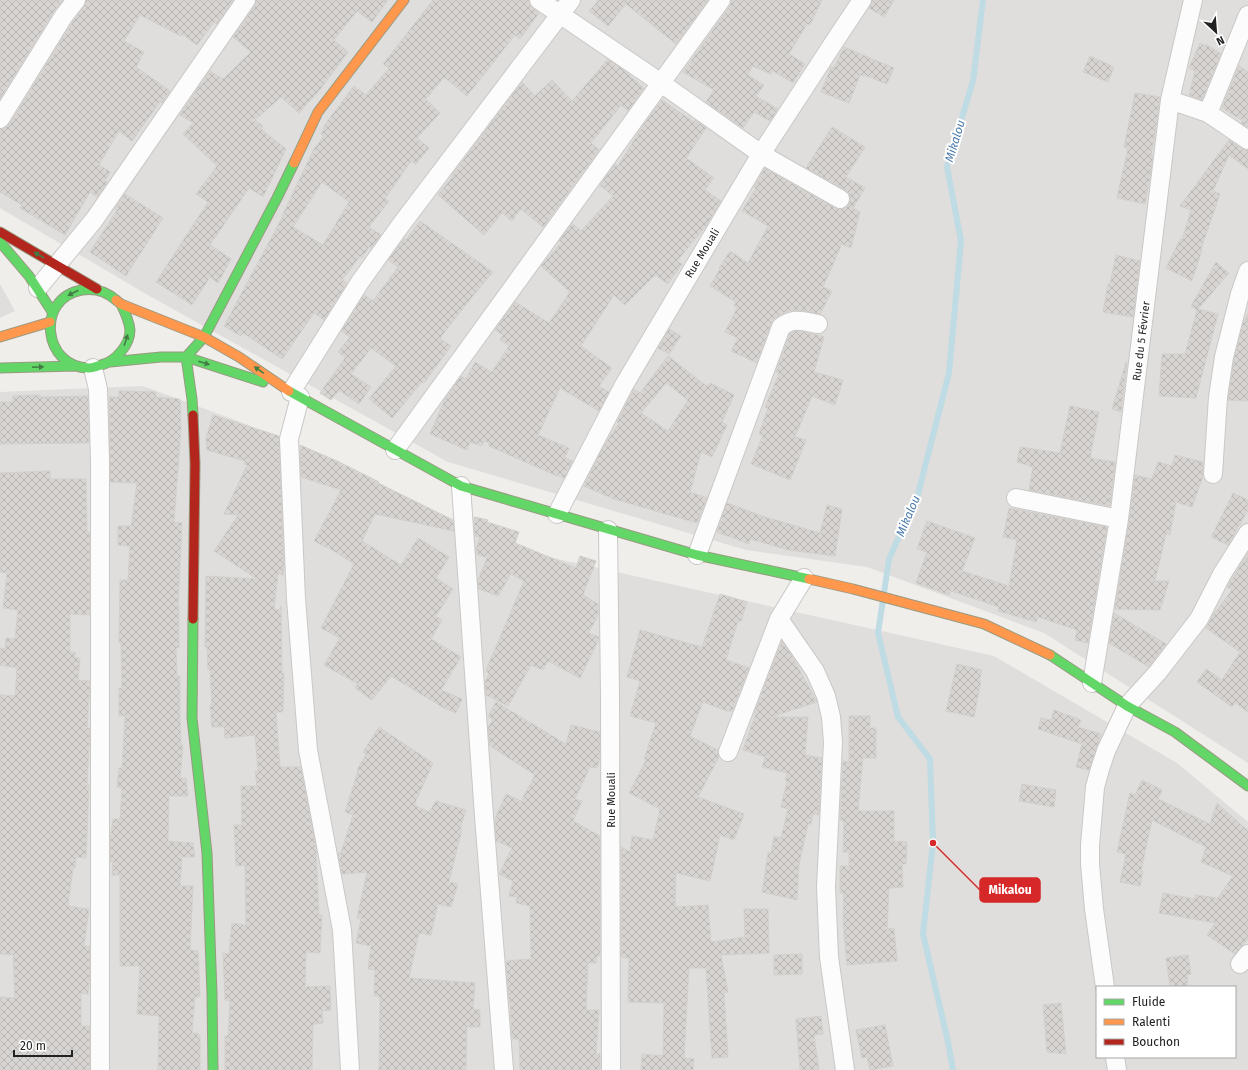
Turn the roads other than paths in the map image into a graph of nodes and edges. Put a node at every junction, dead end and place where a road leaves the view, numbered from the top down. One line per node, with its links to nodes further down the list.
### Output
1 (76, 0): 14 (street)
2 (246, 0): 20 (street)
3 (404, 0): 28 (main road)
4 (539, 0): 9 (street)
5 (571, 0): 9 (street)
6 (721, 0): 11 (street)
7 (862, 0): 16 (street, Rue Mouali)
8 (1192, 0): 12 (street, Rue du 5 Février)
9 (560, 14): 11 (street); 33 (street)
10 (1248, 15): 13 (street)
11 (661, 83): 16 (street); 34 (street)
12 (1170, 100): 13 (street); 39 (street, Rue du 5 Février)
13 (1208, 113): 15 (street)
14 (0, 119)
15 (1248, 140)
16 (761, 154): 17 (street); 38 (street, Rue Mouali)
17 (840, 199)
18 (0, 232): 20 (main road, one-way to 18)
19 (0, 242): 22 (main road)
20 (56, 264): 22 (street); 23 (main road)
21 (1248, 271): 35 (street)
22 (38, 288): 25 (main road)
23 (96, 290): 24 (main road); 25 (main road, one-way to 25)
24 (121, 304): 28 (main road); 30 (main road, one-way to 24)
25 (51, 317): 27 (main road); 31 (main road)
26 (818, 324): 42 (street)
27 (0, 337)
28 (204, 337): 29 (main road); 33 (main road, one-way to 28)
29 (186, 357): 30 (main road); 33 (main road, one-way to 33); 52 (main road)
30 (110, 362): 31 (main road)
31 (84, 367): 32 (main road, one-way to 31); 51 (street)
32 (0, 368)
33 (295, 395): 34 (main road); 53 (street)
34 (395, 450): 36 (main road)
35 (1213, 474)
36 (461, 486): 38 (main road); 54 (street)
37 (1016, 498): 39 (street)
38 (557, 514): 40 (main road)
39 (1119, 519): 45 (street, Rue du 5 Février)
40 (608, 530): 42 (main road); 55 (street, Rue Mouali)
41 (1248, 533): 46 (street)
42 (697, 555): 43 (main road)
43 (804, 578): 44 (street); 45 (main road)
44 (779, 619): 47 (street); 56 (street)
45 (1092, 683): 46 (main road)
46 (1127, 706): 48 (main road); 49 (street)
47 (728, 752)
48 (1247, 781)
49 (1105, 986)
50 (1115, 1058): 57 (street)
51 (100, 1070)
52 (213, 1070)
53 (350, 1070)
54 (504, 1070)
55 (611, 1070)
56 (845, 1070)
57 (1117, 1070)

